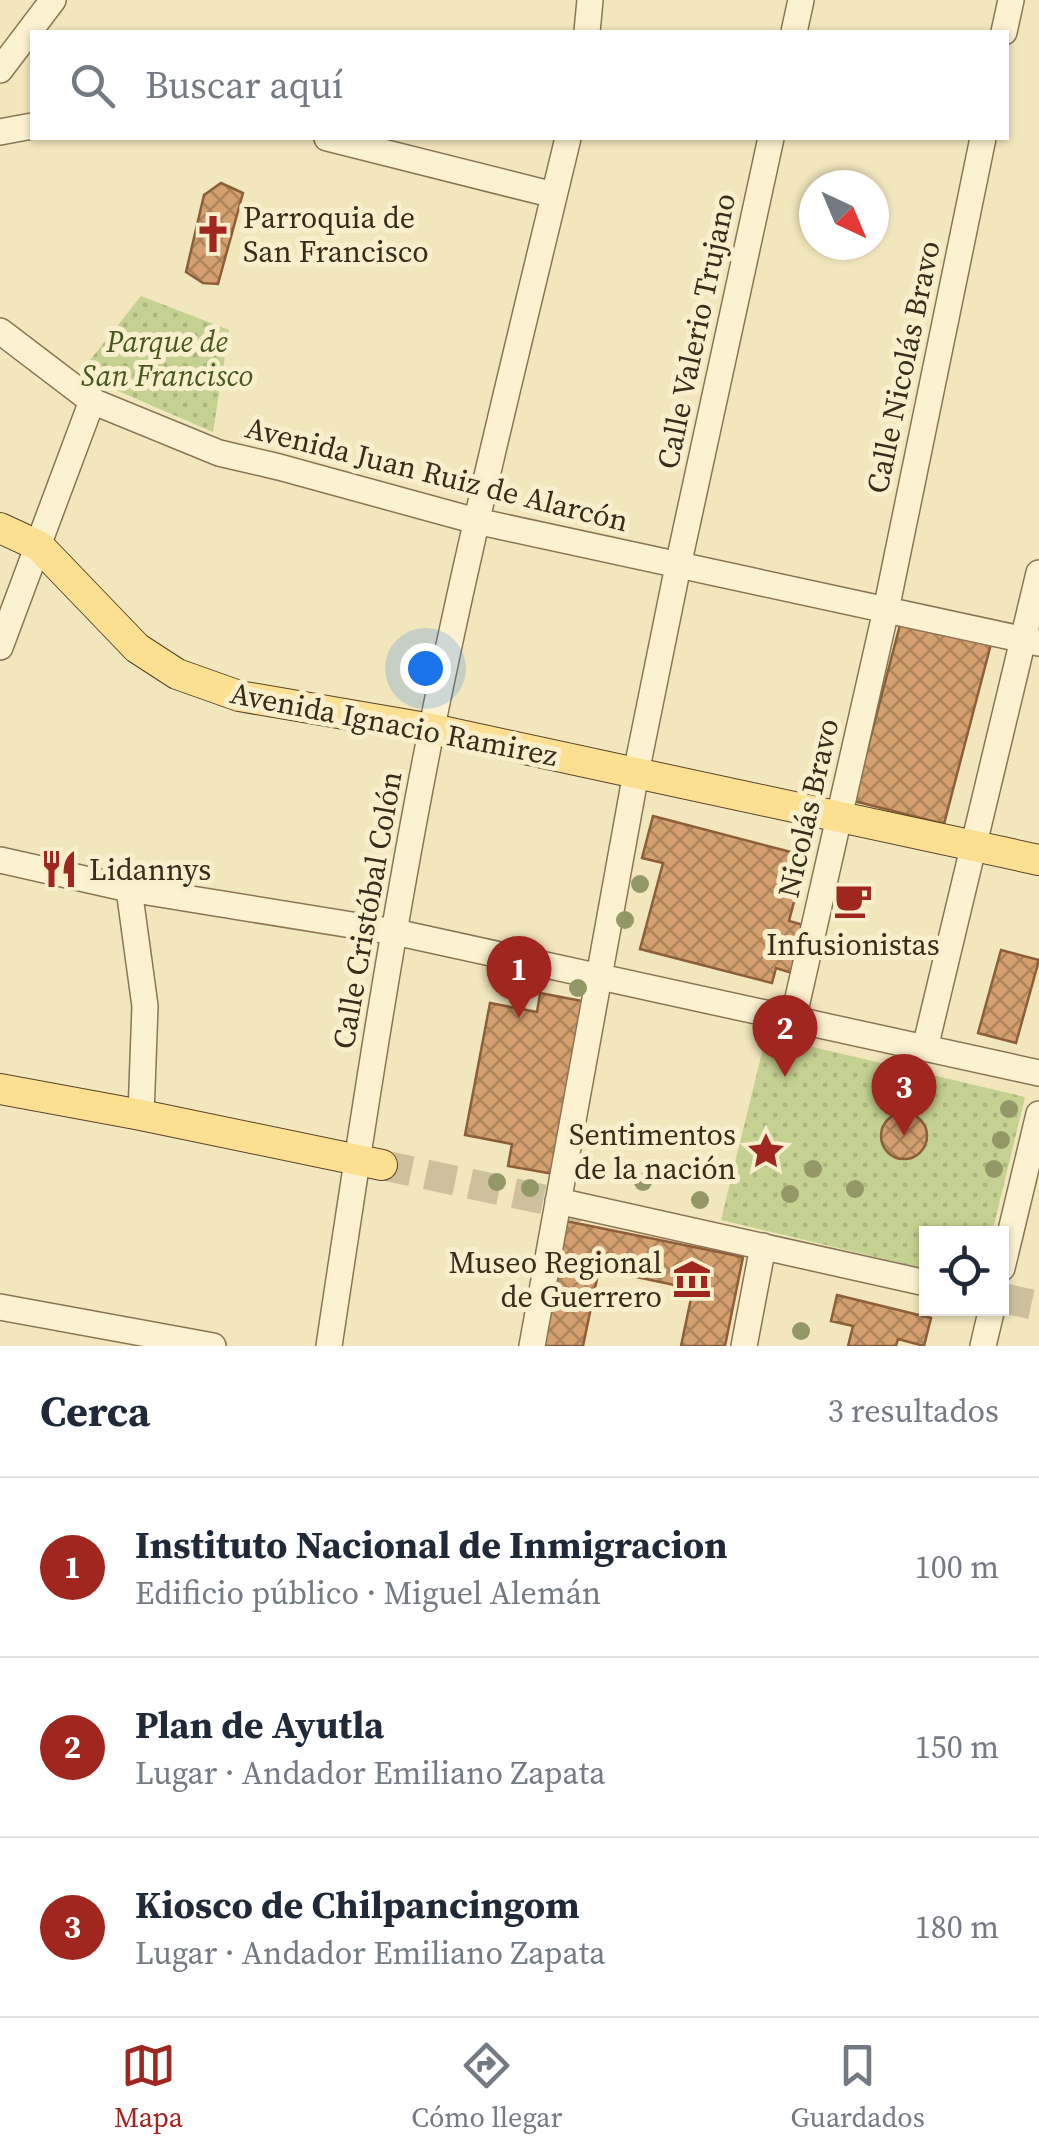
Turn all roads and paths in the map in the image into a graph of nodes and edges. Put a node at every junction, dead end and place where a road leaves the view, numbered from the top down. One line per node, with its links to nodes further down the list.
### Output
1 (53, 0): 6 (street)
2 (590, 0): 7 (street)
3 (801, 0): 8 (street)
4 (1011, 0): 9 (street)
5 (30, 30): 10 (street)
6 (30, 30)
7 (587, 30)
8 (794, 30)
9 (1004, 30)
10 (0, 70)
11 (30, 126): 12 (street)
12 (0, 132)
13 (336, 140): 17 (street)
14 (568, 140): 17 (street, Calle Cristóbal Colón)
15 (771, 140): 23 (street, Calle Valerio Trujano)
16 (983, 140): 25 (street, Calle Nicolás Bravo)
17 (554, 195): 20 (street, Calle Cristóbal Colón)
18 (0, 331): 19 (street, Avenida Juan Ruiz de Alarcón)
19 (92, 401): 20 (street, Avenida Juan Ruiz de Alarcón); 22 (street)
20 (476, 521): 23 (street, Avenida Juan Ruiz de Alarcón); 28 (street, Calle Cristóbal Colón)
21 (0, 528): 22 (main road, Avenida Ignacio Ramirez)
22 (39, 546): 27 (street); 28 (main road, Avenida Ignacio Ramirez)
23 (678, 566): 25 (street, Avenida Juan Ruiz de Alarcón); 29 (street, Calle Valerio Trujano)
24 (1039, 573): 26 (street)
25 (886, 610): 26 (street, Avenida Juan Ruiz de Alarcón); 30 (street, Nicolás Bravo)
26 (1031, 642): 31 (street)
27 (0, 647)
28 (432, 729): 29 (main road, Avenida Ignacio Ramirez); 35 (street, Calle Cristóbal Colón)
29 (636, 773): 30 (main road, Avenida Ignacio Ramirez); 36 (street, Calle Valerio Trujano)
30 (839, 818): 31 (main road, Avenida Ignacio Ramirez); 37 (street, Nicolás Bravo)
31 (973, 846): 33 (main road, Avenida Ignacio Ramirez); 38 (street)
32 (0, 860): 34 (street)
33 (1039, 860)
34 (129, 890): 35 (street); 42 (street)
35 (395, 932): 36 (street); 43 (street, Calle Cristóbal Colón)
36 (599, 977): 37 (street); 44 (street, Calle Valerio Trujano)
37 (793, 1020): 38 (street)
38 (925, 1048): 39 (street)
39 (1039, 1073)
40 (0, 1089): 42 (main road)
41 (1039, 1114): 45 (street)
42 (141, 1115): 43 (main road)
43 (369, 1162): 52 (street, Calle Cristóbal Colón)
44 (558, 1200): 46 (street); 53 (street, Calle Valerio Trujano)
45 (1009, 1239)
46 (763, 1246): 47 (street); 54 (street)
47 (919, 1281)
48 (0, 1307): 50 (street)
49 (990, 1316): 55 (street)
50 (85, 1335): 51 (street)
51 (213, 1346)
52 (329, 1346)
53 (532, 1346)
54 (744, 1346)
55 (983, 1346)

